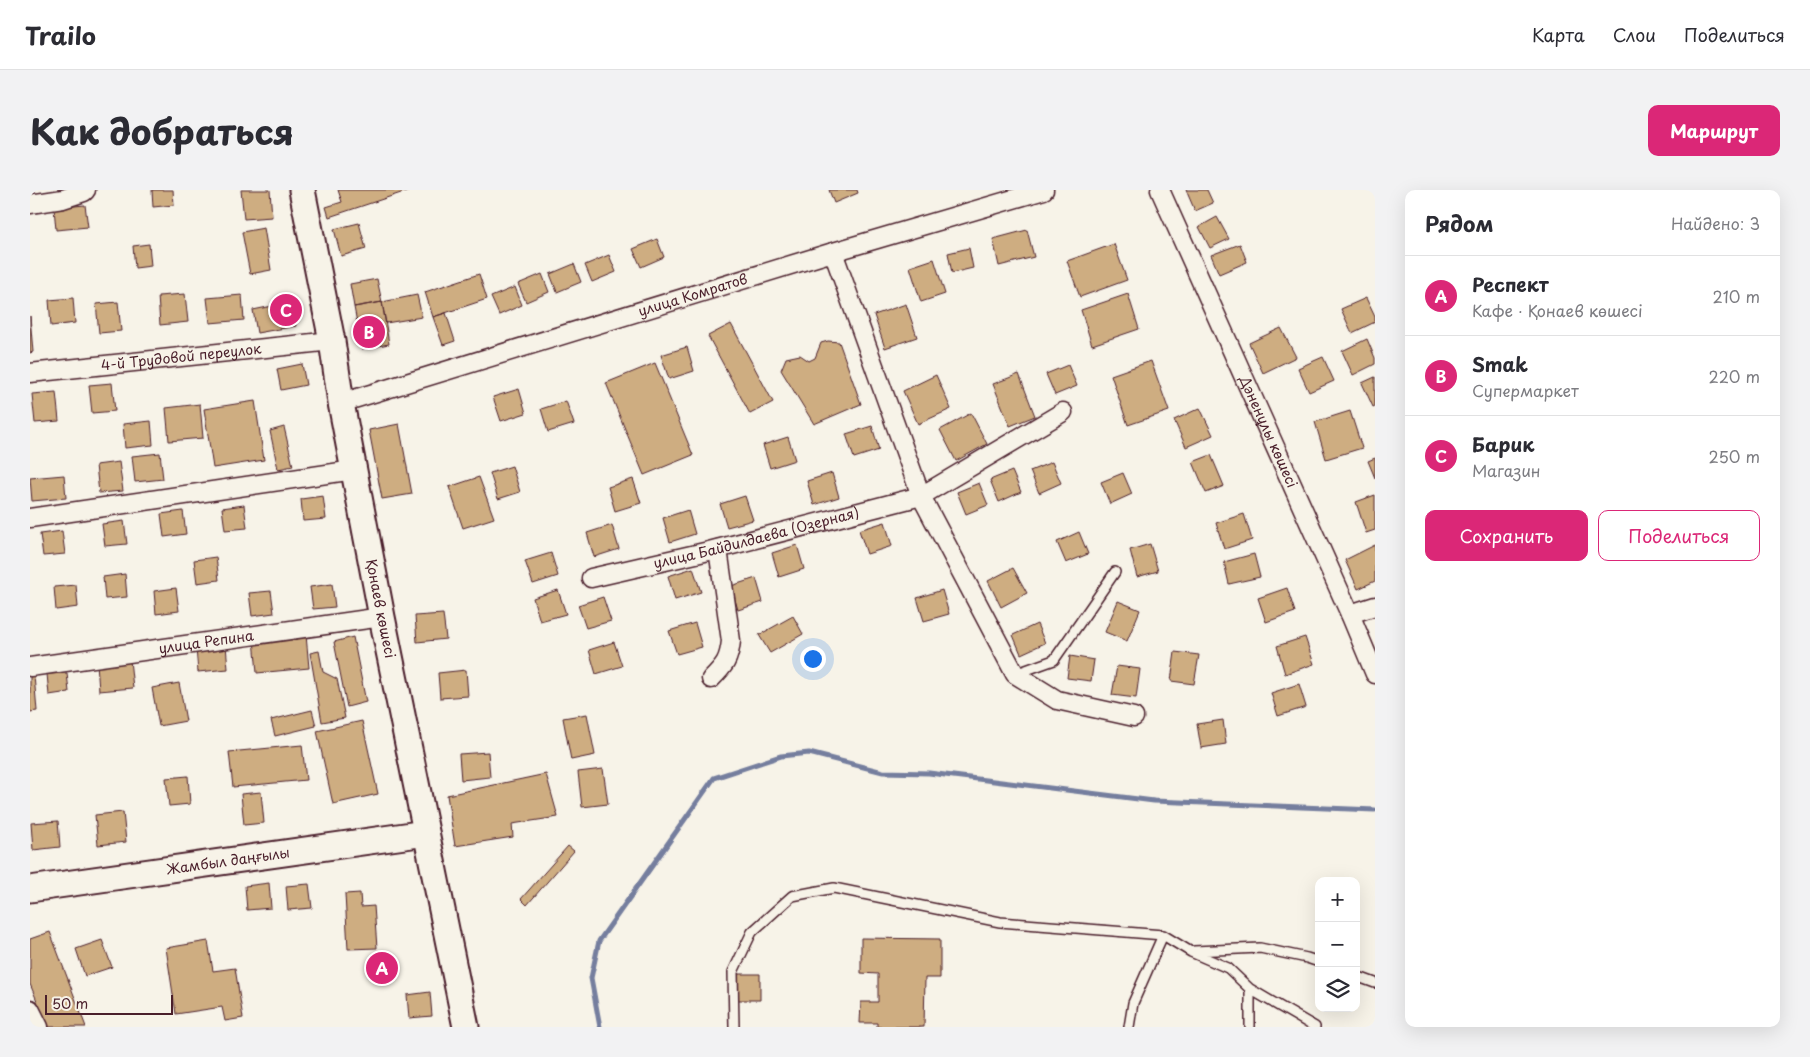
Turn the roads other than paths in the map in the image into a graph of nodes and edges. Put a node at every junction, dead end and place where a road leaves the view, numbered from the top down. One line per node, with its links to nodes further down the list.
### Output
1 (86, 190): 5 (street)
2 (302, 190): 7 (main road, Қонаев көшесі)
3 (1044, 190): 6 (street, улица Комратов)
4 (1160, 190): 18 (street, Дәненұлы көшесі)
5 (30, 204)
6 (833, 252): 9 (street, улица Комратов); 12 (street)
7 (332, 341): 8 (street, 4-й Трудовой переулок); 9 (main road, Қонаев көшесі)
8 (30, 373)
9 (341, 403): 11 (main road, Қонаев көшесі)
10 (1063, 412): 12 (street, улица Байдилдаева (Озерная))
11 (354, 470): 13 (street); 19 (main road, Қонаев көшесі)
12 (921, 496): 14 (street, улица Байдилдаева (Озерная)); 21 (street)
13 (30, 518)
14 (718, 549): 16 (street, улица Байдилдаева (Озерная)); 23 (street)
15 (1115, 572): 21 (lane)
16 (591, 578)
17 (1375, 606): 18 (street)
18 (1350, 614): 22 (street, Дәненұлы көшесі)
19 (382, 617): 20 (street, улица Репина); 25 (main road, Қонаев көшесі)
20 (30, 667)
21 (1015, 674): 24 (street)
22 (1375, 674)
23 (711, 679)
24 (1134, 718)
25 (426, 833): 26 (main road, Жамбыл даңғылы); 35 (main road, Қонаев көшесі)
26 (30, 889)
27 (1163, 935): 28 (lane); 36 (lane); 37 (lane)
28 (1192, 952): 29 (lane); 32 (lane)
29 (1315, 961)
30 (1360, 977): 31 (lane)
31 (1375, 983)
32 (1250, 989): 38 (lane); 39 (lane)
33 (30, 1009): 34 (street)
34 (39, 1027)
35 (466, 1027)
36 (734, 1027)
37 (1130, 1027)
38 (1250, 1027)
39 (1315, 1027)

